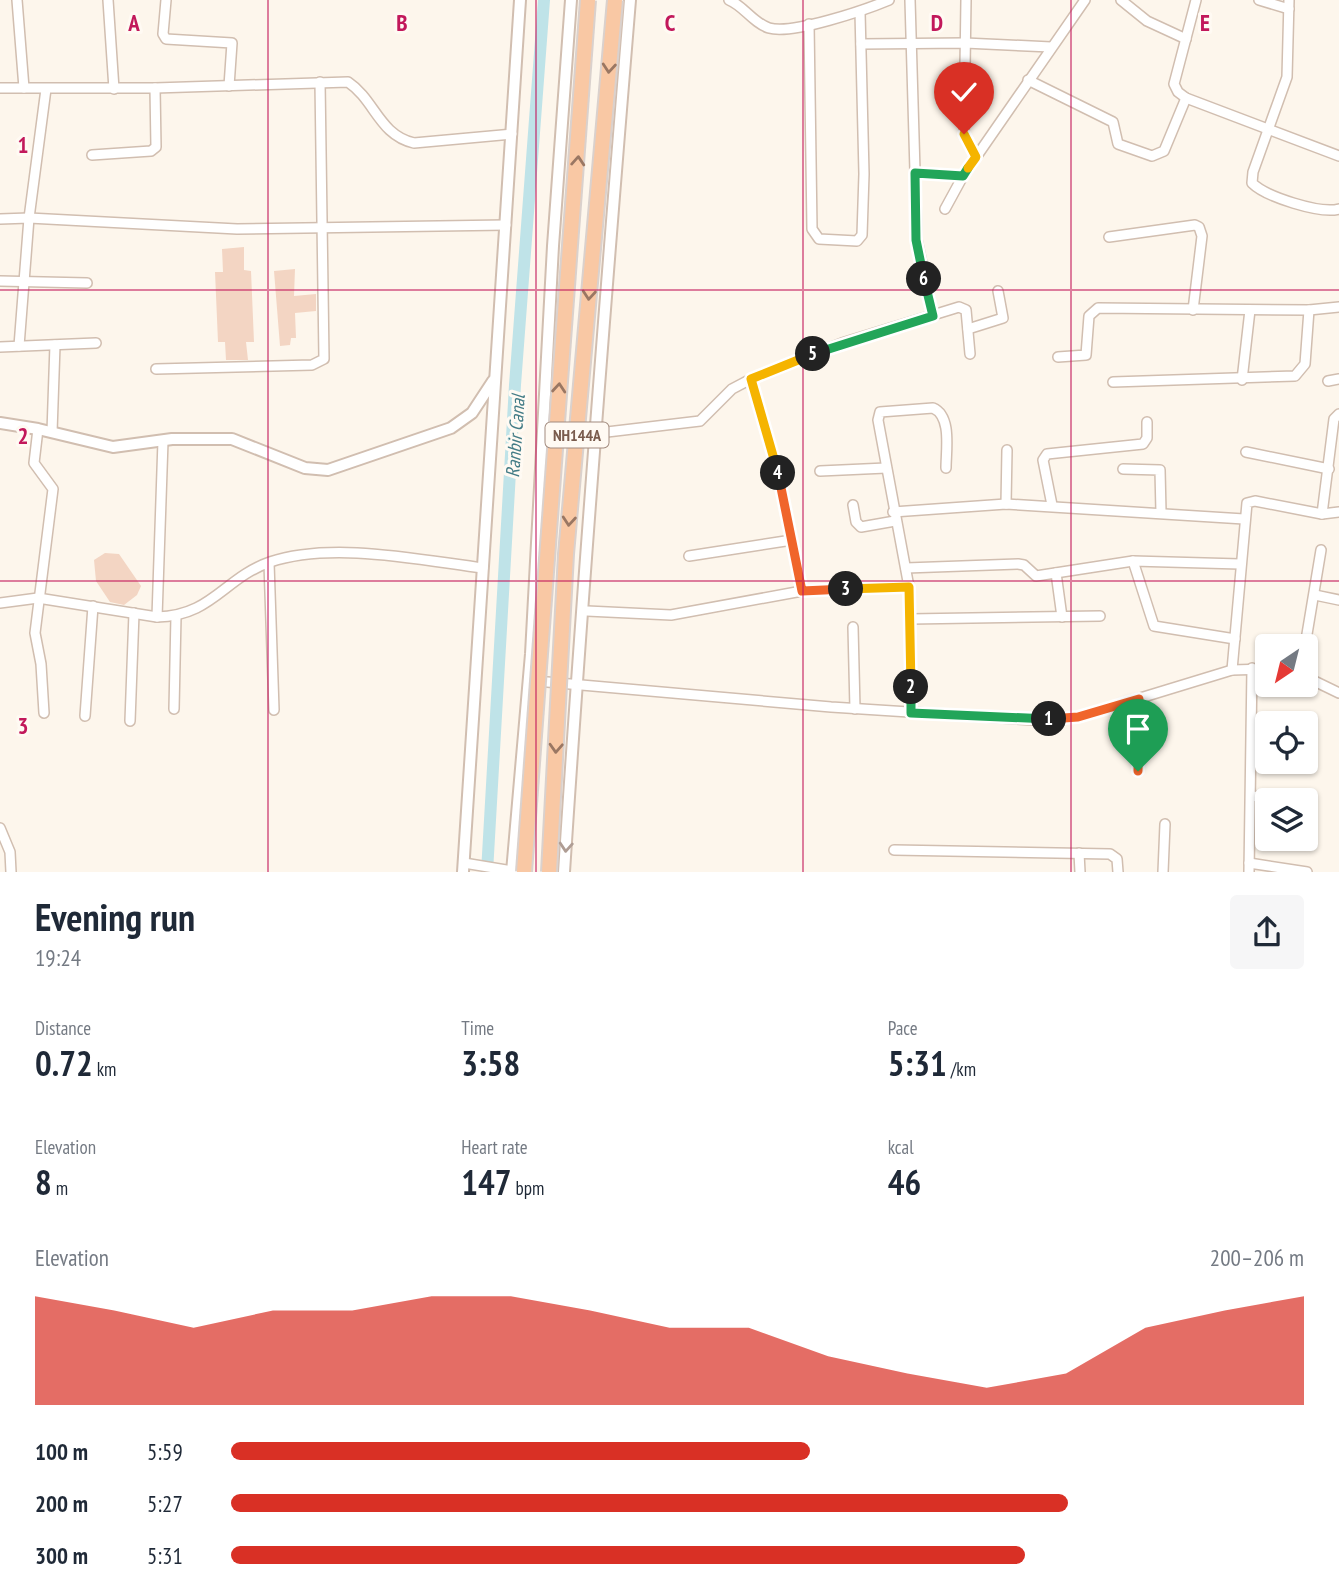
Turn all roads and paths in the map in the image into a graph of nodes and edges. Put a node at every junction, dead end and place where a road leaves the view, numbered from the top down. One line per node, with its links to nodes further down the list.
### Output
1 (17, 0): 29 (street)
2 (108, 0): 32 (street)
3 (166, 0): 27 (street)
4 (520, 0): 35 (street)
5 (571, 0): 122 (street)
6 (588, 0): 145 (highway, NH144A, one-way to 6, bridge)
7 (615, 0): 146 (highway, NH144A, one-way to 146, bridge)
8 (630, 0): 124 (street)
9 (729, 0): 19 (street)
10 (889, 0): 18 (street)
11 (910, 0): 21 (street)
12 (966, 0): 22 (street)
13 (1085, 0): 24 (street)
14 (1121, 0): 20 (street)
15 (1196, 0): 20 (street)
16 (1259, 0): 17 (street)
17 (1289, 4): 34 (street)
18 (860, 12): 19 (street); 23 (street)
19 (809, 24): 23 (street)
20 (1186, 39): 33 (street)
21 (913, 43): 22 (street); 23 (street); 39 (street)
22 (965, 43): 24 (street); 38 (street)
23 (861, 44)
24 (1051, 47): 25 (street)
25 (1028, 80): 33 (street); 38 (street)
26 (320, 82): 27 (street); 35 (street); 46 (street)
27 (229, 86): 30 (street)
28 (0, 88): 29 (street)
29 (24, 88): 31 (street)
30 (155, 88): 32 (street); 36 (street)
31 (46, 89): 32 (street); 43 (street)
32 (114, 89)
33 (1186, 98): 34 (street)
34 (1270, 129): 37 (street); 42 (street)
35 (512, 134): 45 (street)
36 (92, 155)
37 (1339, 156)
38 (976, 157): 40 (street)
39 (915, 173): 40 (street); 56 (street)
40 (963, 176): 41 (street)
41 (944, 209)
42 (1339, 209)
43 (29, 218): 44 (street); 46 (street); 49 (street)
44 (0, 219)
45 (506, 225): 46 (street); 65 (street)
46 (321, 227): 64 (street)
47 (1109, 237): 53 (street)
48 (0, 281): 49 (street)
49 (24, 283): 50 (street); 60 (street)
50 (87, 283)
51 (998, 292): 57 (street)
52 (1339, 307): 55 (street)
53 (1193, 310): 54 (street); 63 (street)
54 (1250, 310): 55 (street); 68 (street)
55 (1309, 310): 68 (street)
56 (933, 316): 57 (street); 66 (street)
57 (968, 329): 62 (street)
58 (96, 344): 59 (street)
59 (55, 345): 60 (street); 75 (street)
60 (19, 346): 61 (street)
61 (0, 347)
62 (970, 354)
63 (1058, 357)
64 (156, 369)
65 (494, 379): 77 (street); 99 (street)
66 (751, 379): 76 (street); 93 (street)
67 (1339, 379): 69 (street)
68 (1242, 380): 70 (street)
69 (1328, 381)
70 (1113, 382)
71 (1339, 414): 83 (street)
72 (1147, 422): 87 (street)
73 (0, 423): 74 (street)
74 (38, 429): 75 (street); 105 (street)
75 (52, 432): 77 (street)
76 (607, 432)
77 (163, 441): 112 (street)
78 (1007, 450): 85 (street)
79 (1246, 452): 83 (street)
80 (886, 468): 81 (street); 84 (street); 91 (street)
81 (946, 468)
82 (1123, 469): 88 (street)
83 (1329, 469): 90 (street)
84 (820, 471)
85 (1006, 504): 87 (street); 91 (street)
86 (853, 505): 91 (street)
87 (1052, 505): 88 (street)
88 (1161, 512): 92 (street)
89 (1339, 512): 90 (street)
90 (1322, 514): 92 (street)
91 (894, 517): 100 (street)
92 (1244, 519): 98 (street)
93 (792, 540): 95 (street); 103 (street)
94 (1321, 550): 104 (street)
95 (689, 556)
96 (1133, 561): 98 (street); 101 (street); 118 (street)
97 (269, 563): 99 (street); 113 (street); 129 (street)
98 (1240, 564): 118 (street)
99 (483, 568): 141 (street)
100 (906, 568): 101 (street); 102 (street)
101 (1056, 573): 114 (street)
102 (909, 587): 103 (street); 115 (street)
103 (802, 591): 109 (street)
104 (1315, 595): 106 (street); 117 (street)
105 (38, 598): 107 (street); 108 (street); 130 (street)
106 (1339, 600)
107 (0, 603)
108 (93, 606): 110 (street); 132 (street)
109 (587, 611)
110 (134, 613): 112 (street); 133 (street)
111 (1100, 616): 114 (street)
112 (157, 617): 113 (street)
113 (176, 617): 127 (street)
114 (1062, 617): 115 (street)
115 (911, 619): 131 (street)
116 (853, 627): 128 (street)
117 (1307, 634)
118 (1235, 639): 121 (street)
119 (1252, 668): 120 (street); 121 (street); 135 (street)
120 (1255, 668)
121 (1232, 670): 126 (street)
122 (528, 680): 124 (street); 143 (street)
123 (1318, 683): 125 (street)
124 (576, 685): 128 (street); 147 (street, one-way to 147)
125 (1339, 693)
126 (1139, 699): 131 (street); 134 (street)
127 (174, 709)
128 (855, 709): 131 (street)
129 (274, 710)
130 (44, 712)
131 (911, 713)
132 (85, 716)
133 (130, 721)
134 (1138, 771)
135 (1252, 796): 136 (street); 142 (street)
136 (1255, 796)
137 (1165, 824): 150 (street)
138 (0, 828): 144 (street)
139 (894, 850): 140 (street)
140 (1079, 853): 148 (street); 149 (street)
141 (467, 867): 143 (street)
142 (1249, 867): 151 (street)
143 (509, 871)
144 (11, 872)
145 (524, 872)
146 (549, 872)
147 (564, 872)
148 (1080, 872)
149 (1118, 872)
150 (1163, 872)
151 (1307, 872)

